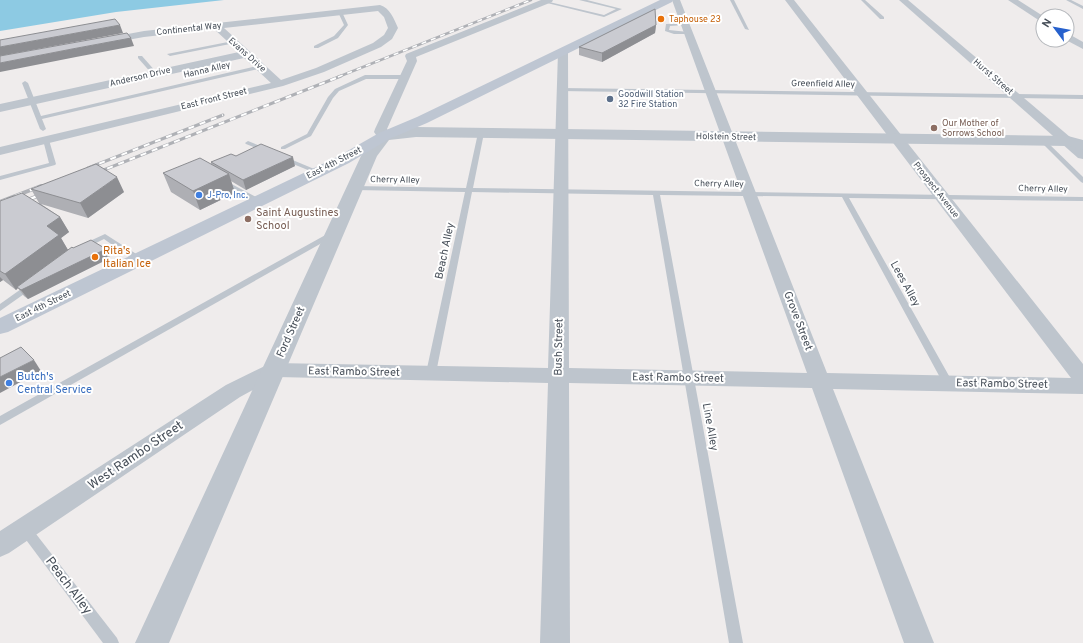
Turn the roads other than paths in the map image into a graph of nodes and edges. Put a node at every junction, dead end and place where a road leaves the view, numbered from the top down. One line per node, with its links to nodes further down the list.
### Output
1 (581, 0): 10 (lane)
2 (668, 0): 22 (main road, East 4th Street)
3 (676, 0): 33 (street, Grove Street)
4 (732, 0): 17 (lane)
5 (789, 0): 34 (street, Prospect Avenue)
6 (862, 0): 15 (lane)
7 (903, 0): 35 (street, Hurst Street)
8 (1012, 0): 14 (street)
9 (1068, 0): 12 (lane)
10 (547, 1): 23 (street)
11 (380, 8): 13 (street, Continental Way); 20 (street, East Front Street)
12 (1083, 8)
13 (340, 12): 16 (street, Continental Way); 21 (lane)
14 (1035, 15)
15 (882, 18)
16 (216, 26): 18 (street, Continental Way); 19 (street, Evans Drive)
17 (747, 29)
18 (98, 42)
19 (233, 42): 24 (lane); 25 (street, Evans Drive)
20 (378, 45): 23 (street); 31 (street, East Front Street)
21 (316, 47)
22 (563, 52): 32 (street, Bush Street); 43 (main road, East 4th Street)
23 (399, 53): 29 (street)
24 (170, 54)
25 (246, 54): 27 (street, Evans Drive); 28 (street, Anderson Drive)
26 (140, 57): 28 (lane)
27 (261, 67): 31 (street, Evans Drive); 39 (lane, Hanna Alley)
28 (155, 74): 37 (street, Anderson Drive)
29 (405, 77): 43 (street); 51 (lane)
30 (25, 83): 37 (lane)
31 (279, 84): 41 (street, East Front Street)
32 (562, 90): 33 (lane, Greenfield Alley); 42 (street, Bush Street)
33 (711, 92): 34 (lane, Greenfield Alley); 44 (street, Grove Street)
34 (862, 94): 35 (lane, Greenfield Alley); 46 (street, Prospect Avenue)
35 (1014, 96): 36 (lane, Greenfield Alley); 48 (street, Hurst Street)
36 (1083, 96)
37 (33, 100): 38 (street, Anderson Drive); 39 (lane)
38 (0, 108)
39 (39, 118): 41 (lane)
40 (481, 133): 42 (street, Holstein Street); 43 (street, Holstein Street); 59 (lane, Beach Alley)
41 (45, 134): 52 (street, East Front Street); 55 (lane)
42 (562, 134): 44 (street, Holstein Street); 60 (street, Bush Street)
43 (384, 136): 54 (main road, East 4th Street); 58 (street, Ford Street)
44 (728, 137): 46 (street, Holstein Street); 62 (street, Grove Street)
45 (1083, 138): 48 (street, Holstein Street)
46 (897, 139): 47 (street, Holstein Street); 64 (street, Prospect Avenue)
47 (1043, 141): 48 (street, Holstein Street); 57 (lane)
48 (1068, 142): 50 (street, Holstein Street); 53 (street, Hurst Street)
49 (248, 143): 54 (lane)
50 (1083, 145)
51 (283, 148)
52 (0, 151)
53 (1083, 155)
54 (317, 172): 66 (main road, East 4th Street)
55 (0, 178)
56 (220, 180): 66 (lane)
57 (1083, 181)
58 (355, 188): 59 (lane, Cherry Alley); 67 (street, Ford Street)
59 (469, 190): 60 (lane, Cherry Alley); 74 (lane, Beach Alley)
60 (561, 191): 61 (lane, Cherry Alley); 75 (street, Bush Street)
61 (656, 192): 62 (lane, Cherry Alley); 76 (lane, Line Alley)
62 (750, 194): 63 (lane, Cherry Alley); 78 (street, Grove Street)
63 (844, 195): 64 (lane, Cherry Alley); 79 (lane, Lees Alley)
64 (942, 196): 65 (lane, Cherry Alley); 77 (street, Prospect Avenue)
65 (1083, 198)
66 (257, 201): 69 (main road, East 4th Street)
67 (335, 233): 73 (street, Ford Street); 81 (lane)
68 (78, 249): 69 (lane)
69 (138, 259): 72 (main road, East 4th Street)
70 (36, 281): 71 (lane)
71 (0, 308)
72 (0, 327)
73 (274, 370): 74 (street, East Rambo Street); 82 (street, West Rambo Street); 85 (street, Ford Street)
74 (431, 373): 75 (street, East Rambo Street)
75 (559, 376): 76 (street, East Rambo Street); 86 (street, Bush Street)
76 (689, 378): 78 (street, East Rambo Street); 87 (lane, Line Alley)
77 (1083, 379)
78 (820, 381): 79 (street, East Rambo Street); 88 (street, Grove Street)
79 (948, 383): 80 (street, East Rambo Street)
80 (1083, 386)
81 (0, 422)
82 (25, 529): 83 (street, West Rambo Street); 84 (lane, Peach Alley)
83 (0, 545)
84 (112, 643)
85 (152, 643)
86 (555, 643)
87 (736, 643)
88 (919, 643)

